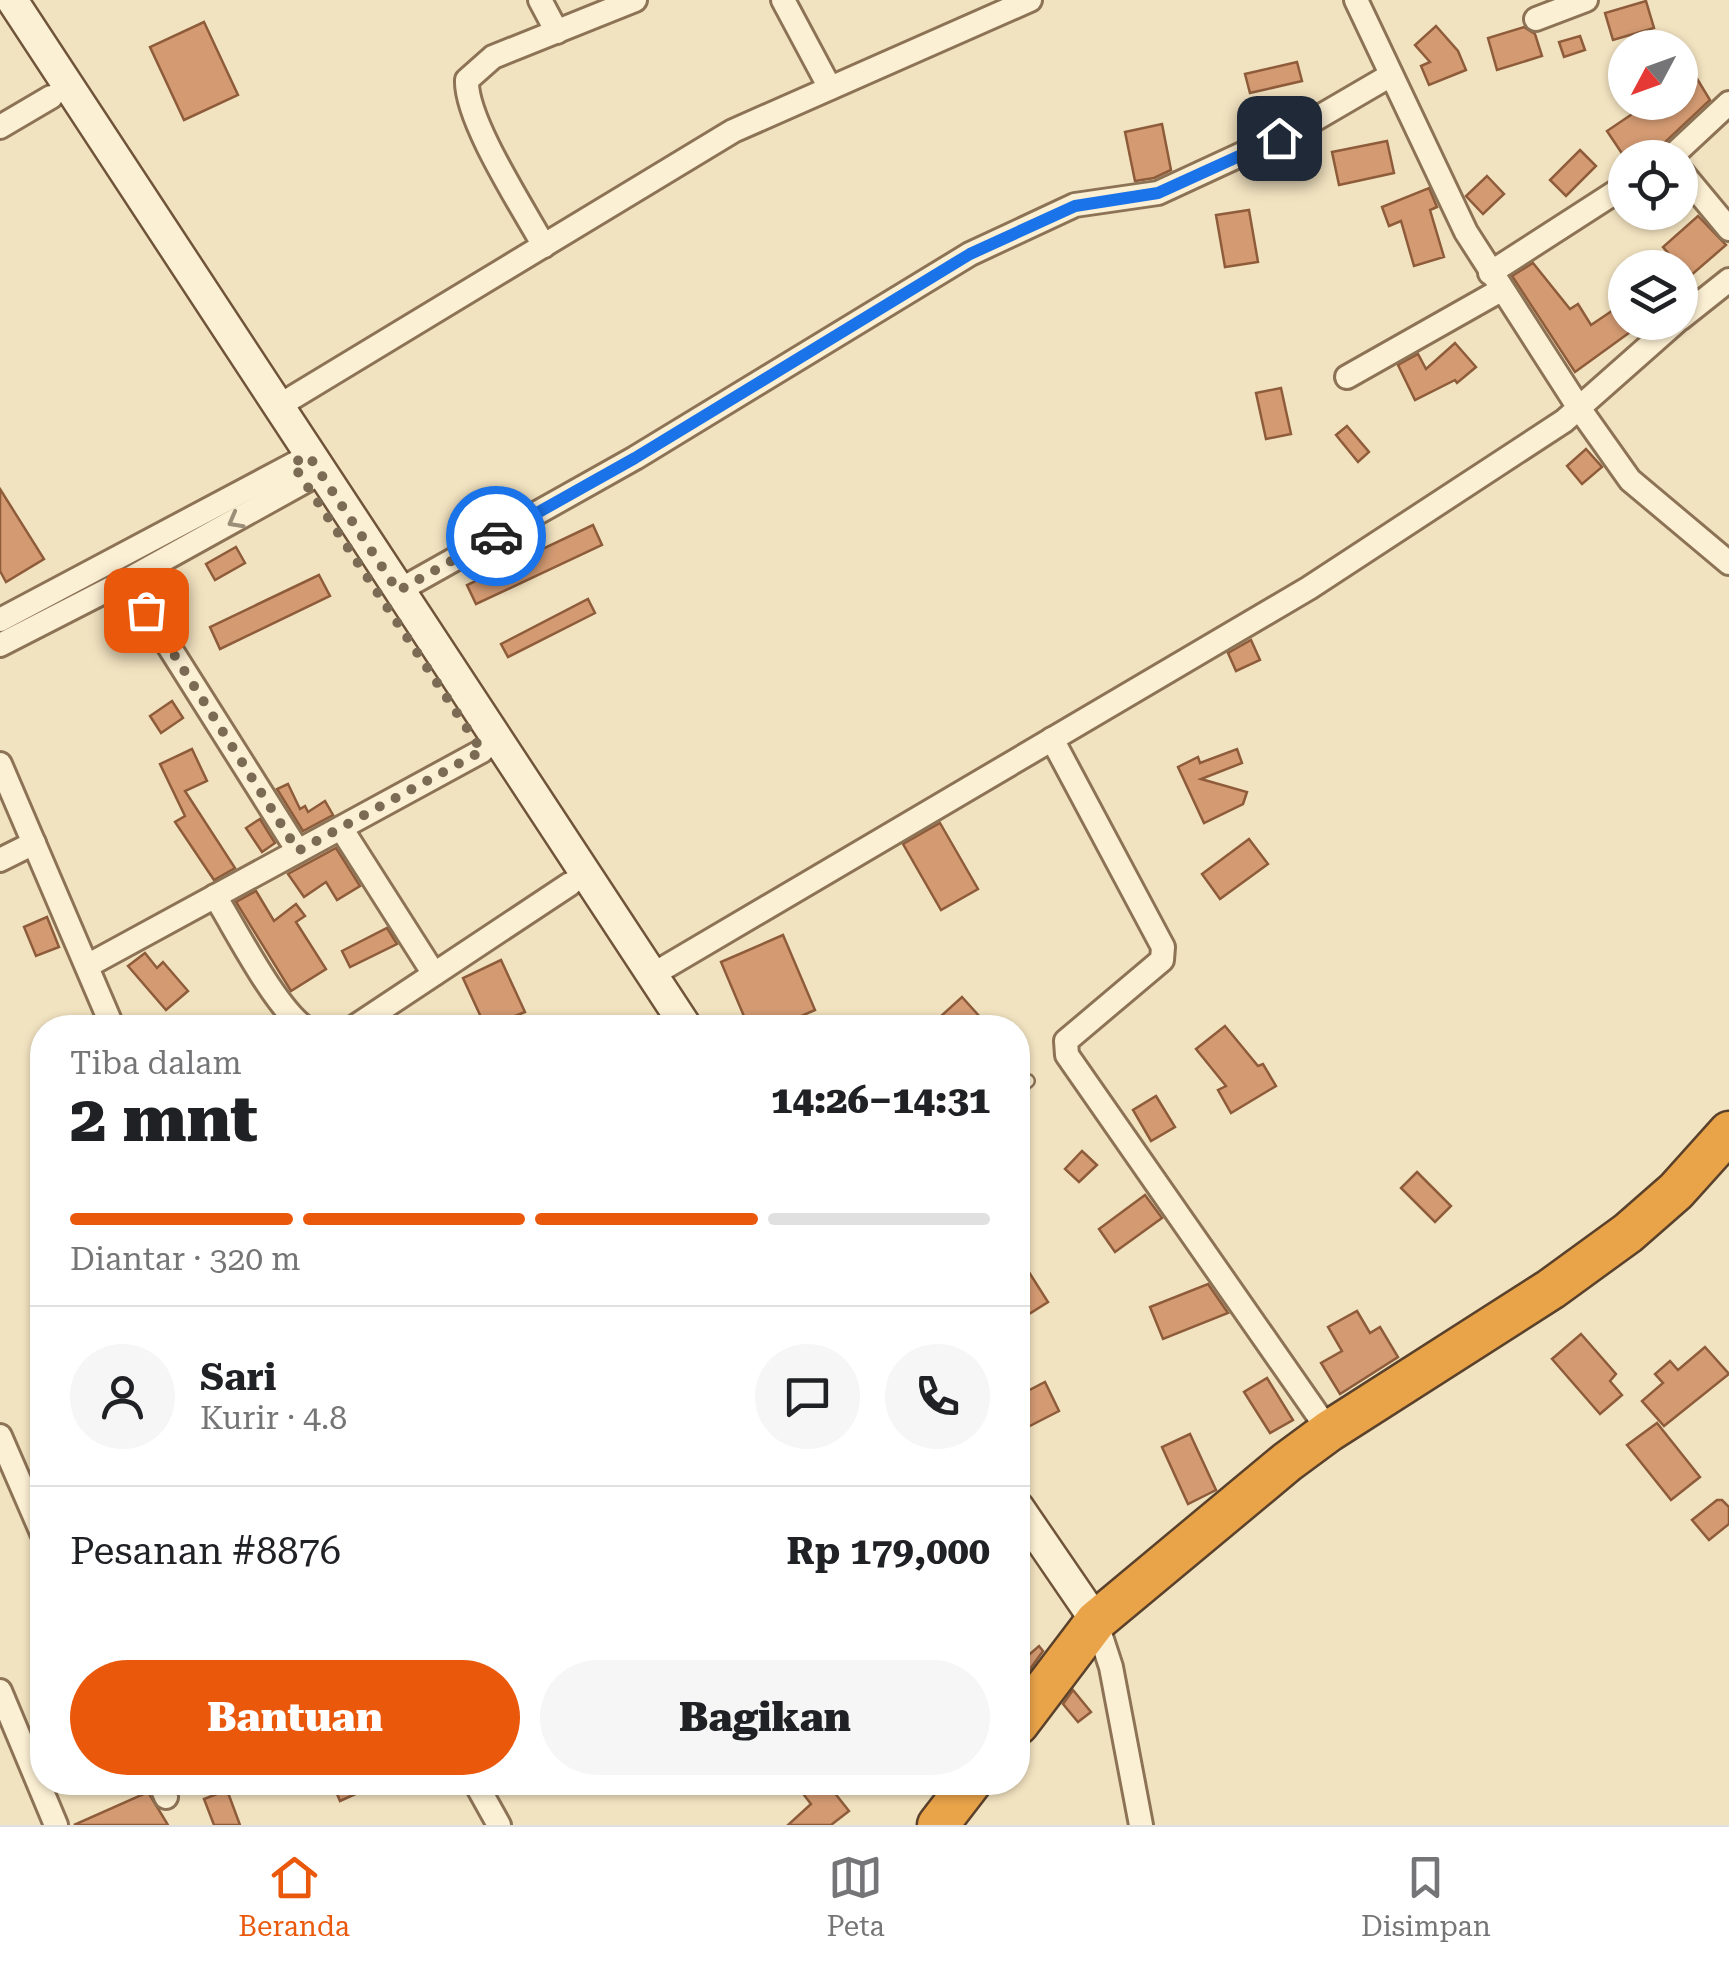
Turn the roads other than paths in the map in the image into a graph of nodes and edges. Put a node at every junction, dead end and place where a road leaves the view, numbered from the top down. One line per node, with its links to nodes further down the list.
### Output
1 (12, 0): 26 (street)
2 (540, 0): 10 (street)
3 (635, 0): 10 (street)
4 (783, 0): 12 (street)
5 (1030, 0): 12 (street)
6 (1356, 0): 11 (street)
7 (1586, 0): 8 (street)
8 (1536, 19)
9 (0, 20): 13 (street)
10 (557, 32): 20 (street)
11 (1391, 74): 22 (street); 31 (street)
12 (830, 88): 20 (street)
13 (51, 97): 15 (street); 28 (street)
14 (1729, 103): 16 (street)
15 (0, 127)
16 (1689, 140)
17 (1698, 192): 19 (street)
18 (1608, 199): 22 (street)
19 (1729, 229)
20 (544, 246): 26 (street)
21 (1729, 280): 23 (street)
22 (1496, 281): 25 (street); 27 (street)
23 (1698, 305)
24 (1656, 340): 27 (street)
25 (1347, 377)
26 (277, 407): 28 (street)
27 (1578, 408): 29 (street); 34 (street)
28 (306, 469): 30 (street, one-way to 30); 31 (street); 32 (street); 35 (street)
29 (1729, 563)
30 (127, 580): 33 (street); 39 (street)
31 (398, 591): 45 (street)
32 (0, 620)
33 (0, 645)
34 (1052, 740): 45 (street); 52 (street)
35 (482, 751): 37 (street); 41 (street)
36 (0, 764): 38 (street)
37 (341, 828): 39 (street); 44 (street)
38 (34, 844): 40 (street); 43 (street)
39 (298, 851): 42 (street)
40 (0, 860)
41 (570, 884): 44 (street); 49 (street)
42 (215, 896): 43 (street); 47 (street)
43 (86, 966): 46 (street)
44 (434, 974): 48 (street)
45 (652, 975): 50 (street)
46 (107, 1015)
47 (291, 1015)
48 (372, 1015)
49 (656, 1015)
50 (678, 1015)
51 (1729, 1132): 52 (highway)
52 (1329, 1431): 58 (highway)
53 (0, 1436): 54 (street)
54 (8, 1471): 55 (street)
55 (30, 1511)
56 (1030, 1528): 58 (street)
57 (1030, 1556): 58 (street)
58 (1097, 1642): 60 (highway); 68 (street)
59 (0, 1692): 61 (street)
60 (1030, 1712)
61 (30, 1763)
62 (43, 1795): 65 (street)
63 (483, 1795): 66 (street)
64 (961, 1795): 67 (highway)
65 (56, 1825)
66 (499, 1825)
67 (938, 1825)
68 (1140, 1825)

